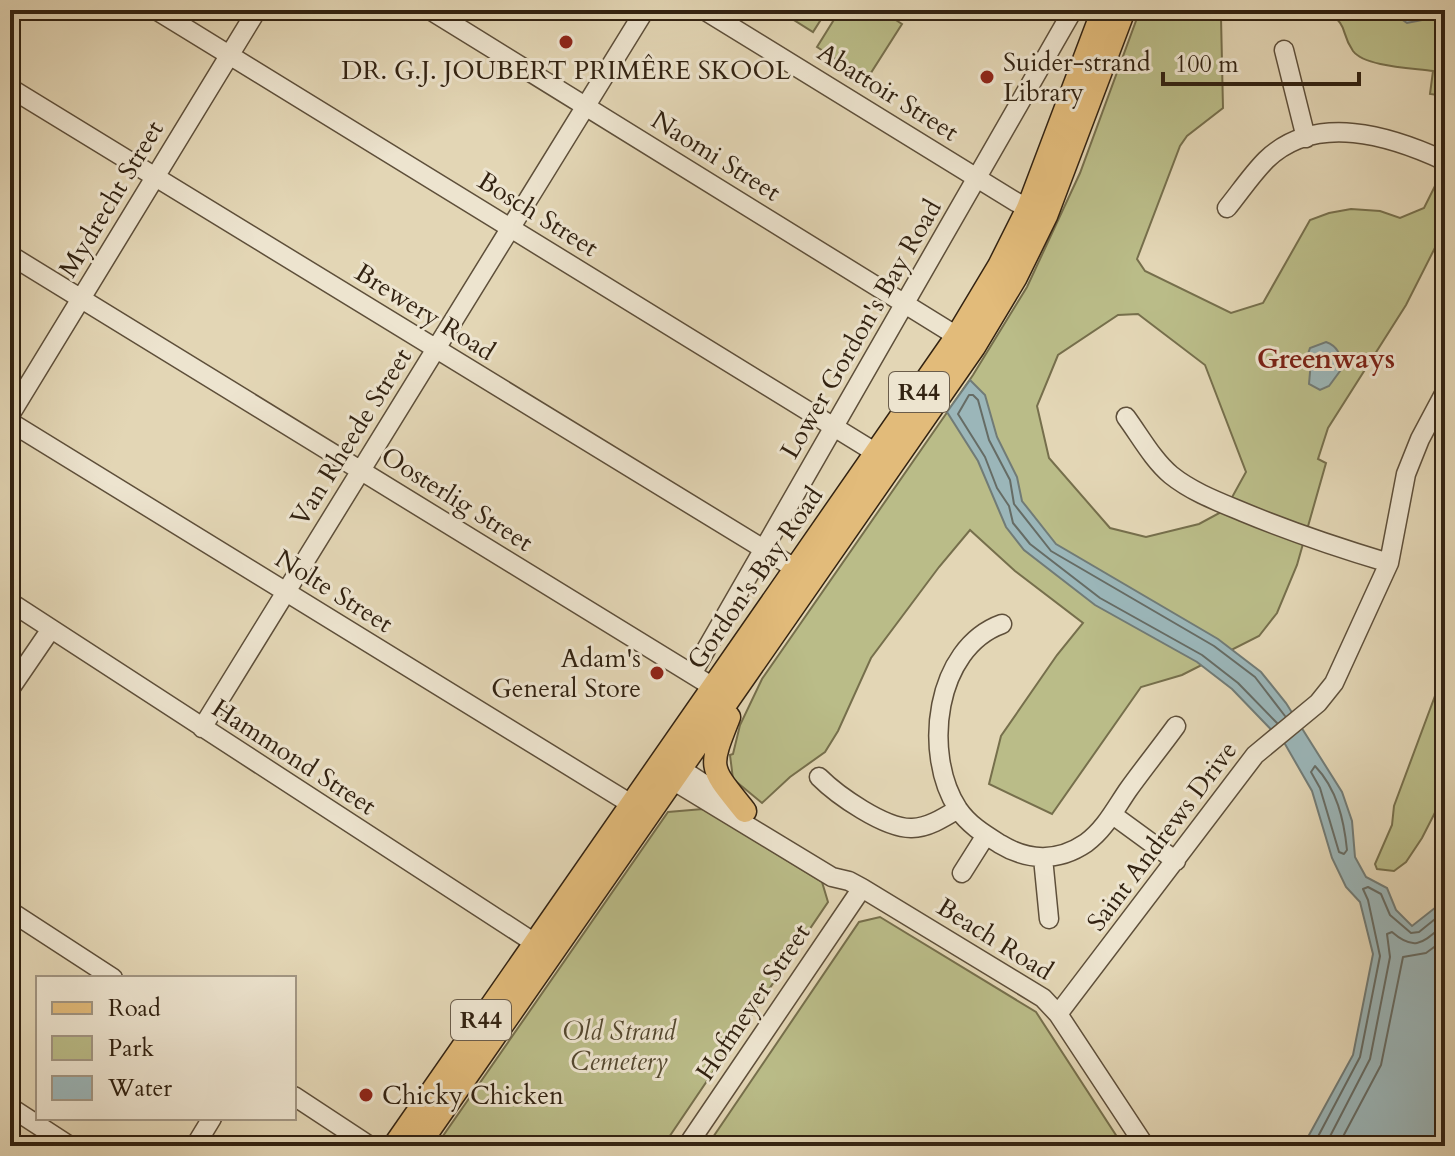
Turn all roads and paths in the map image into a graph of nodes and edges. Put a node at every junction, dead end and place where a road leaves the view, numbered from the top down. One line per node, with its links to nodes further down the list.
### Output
1 (156, 10): 10 (street, Bosch Street)
2 (257, 10): 10 (street, Mydrecht Street)
3 (430, 10): 12 (street, Naomi Street)
4 (645, 10): 12 (street, Van Rheede Street)
5 (704, 10): 16 (street, Abattoir Street)
6 (1073, 10): 16 (street, Lower Gordon's Bay Road)
7 (1103, 10): 18 (main road, Gordon's Bay Road / R44)
8 (1124, 10): 18 (main road, Gordon's Bay Road / R44)
9 (1284, 50): 13 (street)
10 (229, 55): 15 (street, Mydrecht Street); 19 (street, Bosch Street)
11 (10, 88): 15 (street, Brewery Road)
12 (586, 106): 19 (street, Van Rheede Street); 22 (street, Naomi Street)
13 (1306, 138): 14 (street); 17 (street)
14 (1445, 161)
15 (155, 177): 21 (street, Mydrecht Street); 24 (street, Brewery Road)
16 (978, 178): 18 (street, Abattoir Street); 22 (street, Lower Gordon's Bay Road)
17 (1227, 208)
18 (1037, 212): 23 (main road, Gordon's Bay Road / R44)
19 (510, 228): 24 (street, Van Rheede Street); 29 (street, Bosch Street)
20 (10, 255): 21 (street, Oosterlig Street)
21 (81, 299): 26 (street, Mydrecht Street); 31 (street, Oosterlig Street)
22 (905, 303): 23 (street, Naomi Street); 29 (street, Lower Gordon's Bay Road)
23 (966, 341): 30 (main road, Gordon's Bay Road / R44)
24 (436, 349): 31 (street, Van Rheede Street); 32 (street, Brewery Road)
25 (1445, 392): 33 (street, Saint Andrews Drive)
26 (10, 415)
27 (1126, 417): 33 (street)
28 (10, 422): 35 (street, Nolte Street)
29 (835, 427): 30 (street, Bosch Street); 32 (street, Lower Gordon's Bay Road)
30 (885, 458): 34 (main road, Gordon's Bay Road / R44)
31 (361, 471): 35 (street, Van Rheede Street); 39 (street, Oosterlig Street)
32 (764, 550): 34 (street, Brewery Road); 39 (street, Lower Gordon's Bay Road)
33 (1389, 563): 53 (street, Saint Andrews Drive)
34 (804, 574): 40 (main road, Gordon's Bay Road / R44); 41 (main road, Gordon's Bay Road / R44)
35 (286, 591): 44 (street, Van Rheede Street); 47 (street, Nolte Street)
36 (10, 602): 38 (street, Hammond Street)
37 (1002, 624): 48 (street)
38 (51, 629): 42 (street); 44 (street, Hammond Street)
39 (692, 674): 41 (street, Oosterlig Street)
40 (739, 685): 45 (main road, Gordon's Bay Road / R44); 49 (main road)
41 (713, 687): 45 (main road, Gordon's Bay Road / R44)
42 (10, 689)
43 (1176, 726): 50 (street)
44 (202, 728): 58 (street, Hammond Street)
45 (668, 769): 47 (main road, Gordon's Bay Road / R44); 49 (street, Beach Road); 55 (street, Beach Road); 58 (main road, Gordon's Bay Road / R44)
46 (819, 777): 48 (street)
47 (631, 804): 58 (main road, Gordon's Bay Road / R44)
48 (958, 809): 51 (street)
49 (745, 811): 55 (street, Beach Road)
50 (1113, 815): 52 (street); 53 (street)
51 (986, 835): 52 (street); 54 (street)
52 (1043, 858): 57 (street)
53 (1176, 861): 60 (street, Saint Andrews Drive)
54 (962, 873)
55 (856, 884): 60 (street, Beach Road); 70 (street, Hofmeyer Street)
56 (10, 911): 59 (street)
57 (1049, 919)
58 (543, 949): 68 (main road, Gordon's Bay Road / R44); 69 (main road, Gordon's Bay Road / R44)
59 (110, 976)
60 (1058, 1014): 64 (street, Beach Road)
61 (296, 1097): 67 (street)
62 (10, 1107): 65 (street)
63 (211, 1120): 66 (street)
64 (1141, 1144)
65 (70, 1146)
66 (195, 1146)
67 (370, 1146)
68 (394, 1146)
69 (418, 1146)
70 (687, 1146)

